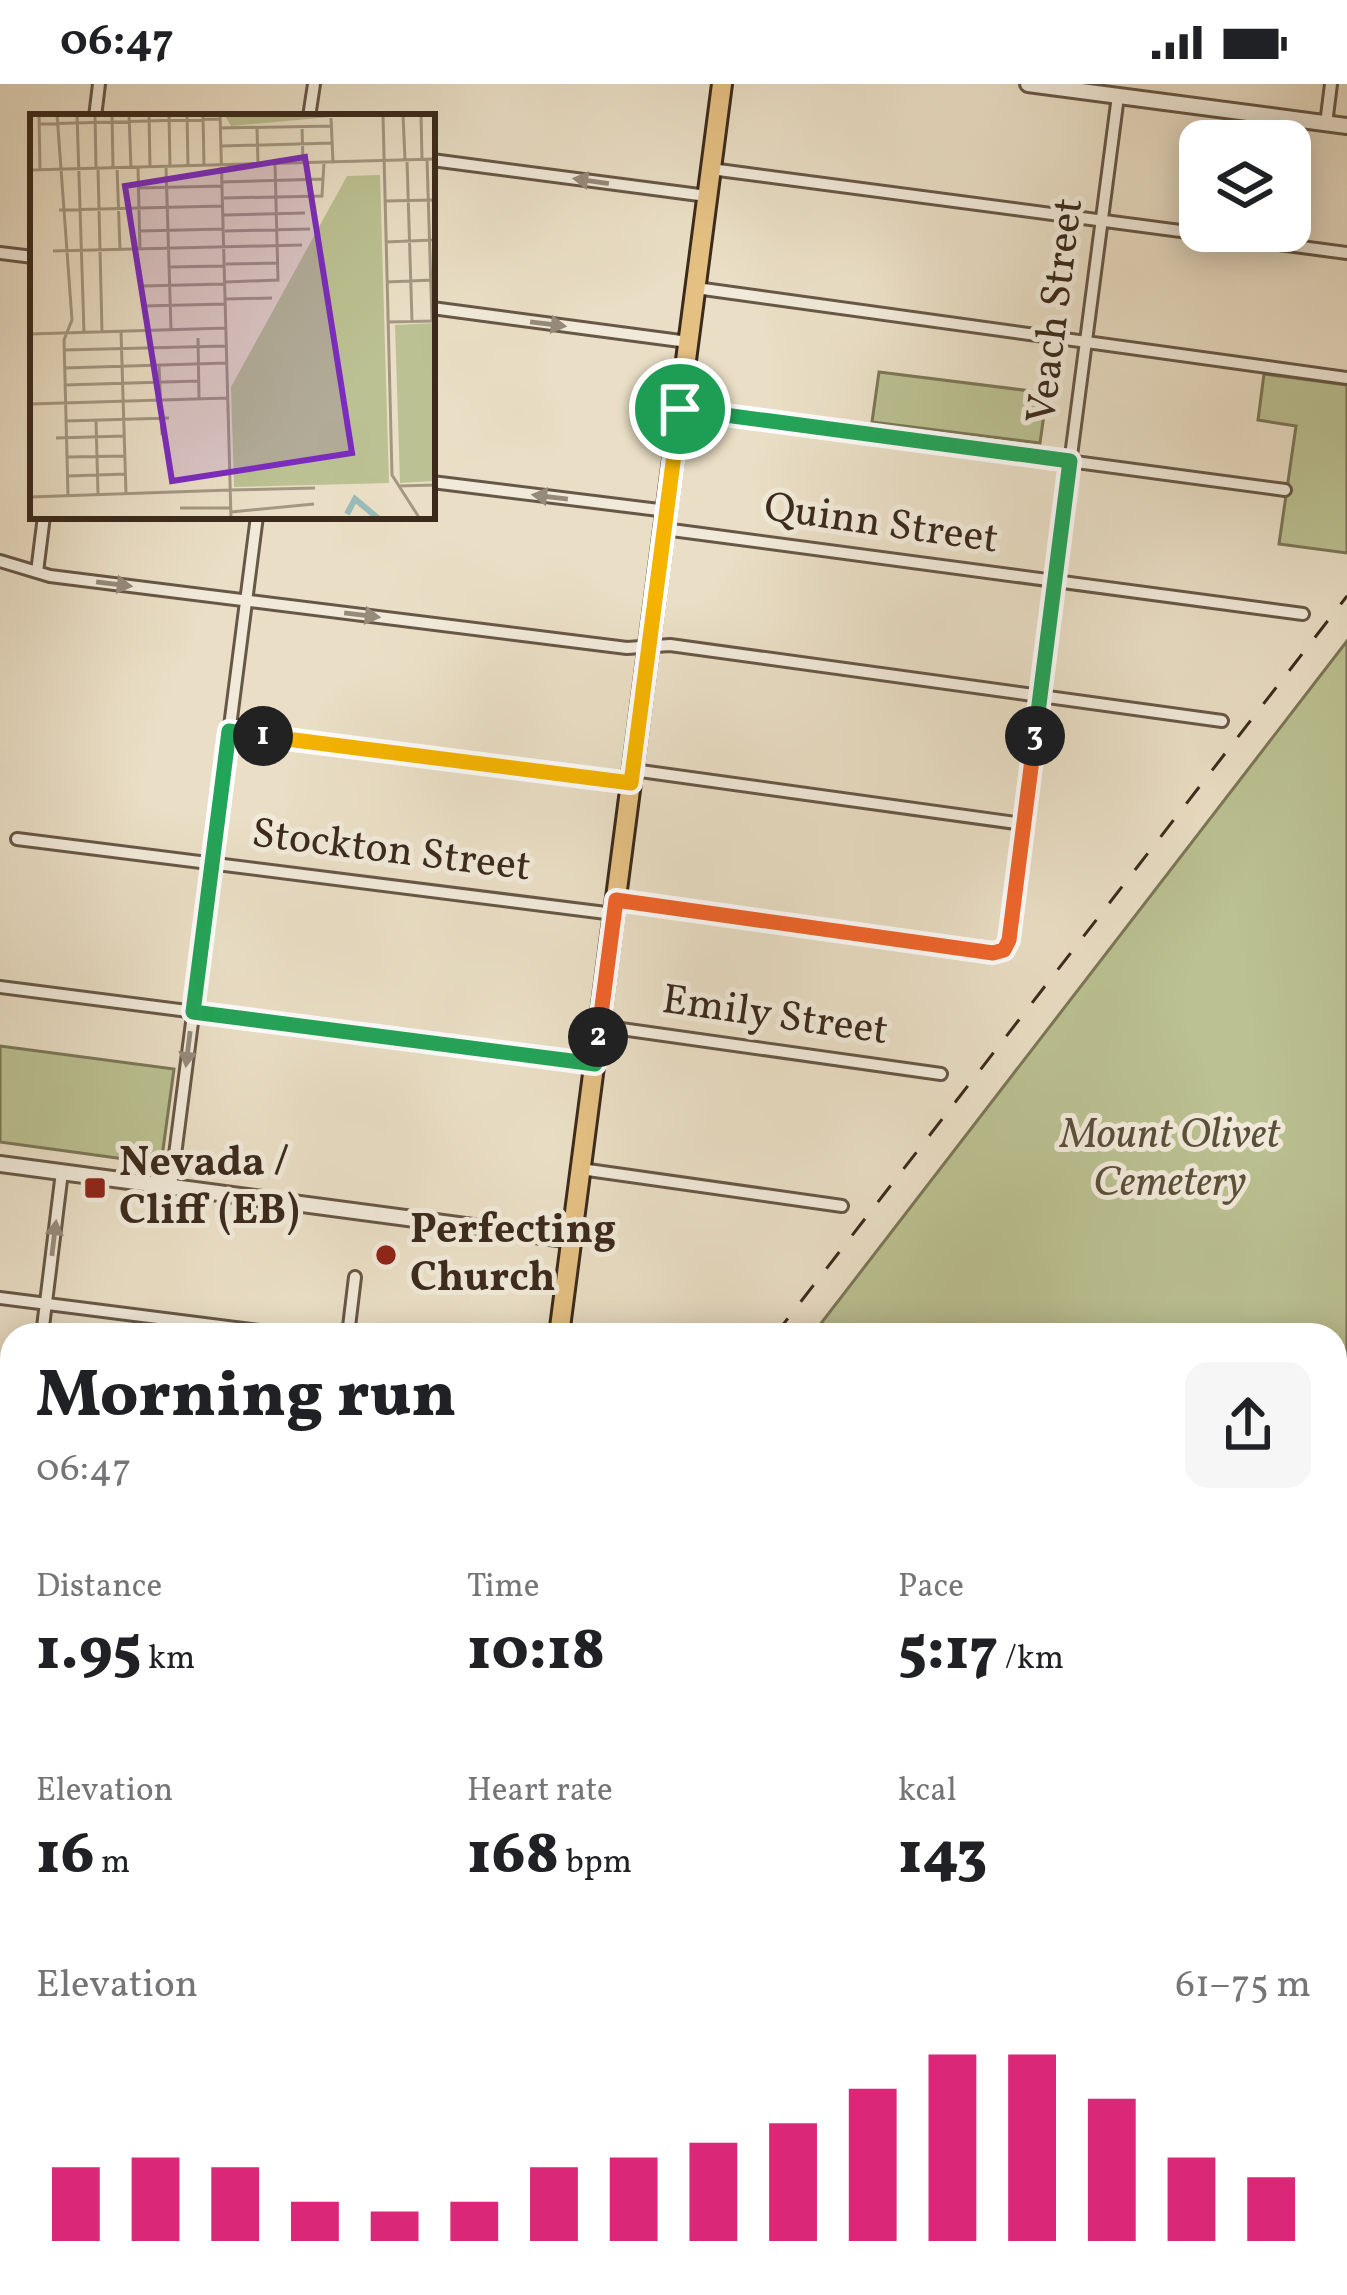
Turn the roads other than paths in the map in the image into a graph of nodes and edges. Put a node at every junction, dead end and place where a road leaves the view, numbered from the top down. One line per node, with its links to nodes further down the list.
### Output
1 (99, 84): 7 (street)
2 (314, 84): 8 (street)
3 (722, 84): 12 (main road)
4 (1028, 84): 6 (street)
5 (1331, 84): 9 (street)
6 (1118, 96): 9 (street); 14 (street, Veach Street)
7 (96, 114)
8 (309, 114)
9 (1326, 124): 10 (street)
10 (1347, 126)
11 (435, 160): 13 (street, one-way to 11)
12 (711, 169): 13 (main road); 14 (street)
13 (707, 196): 18 (main road)
14 (1102, 220): 16 (street); 20 (street, Veach Street)
15 (0, 253): 17 (street)
16 (1347, 253)
17 (30, 257)
18 (695, 288): 20 (street); 21 (main road)
19 (435, 308): 21 (street, one-way to 21)
20 (1087, 340): 22 (street); 24 (street, Veach Street)
21 (688, 342): 23 (main road)
22 (1347, 378)
23 (680, 409): 24 (street); 29 (main road)
24 (1070, 461): 26 (street); 32 (street, Veach Street)
25 (435, 482): 29 (street, Quinn Street, one-way to 25)
26 (1285, 490)
27 (44, 519): 31 (street)
28 (257, 519): 33 (street)
29 (665, 520): 32 (street, Quinn Street); 35 (main road)
30 (0, 561): 31 (street)
31 (37, 572): 33 (street, one-way to 33)
32 (1055, 581): 34 (street, Quinn Street); 36 (street, Veach Street)
33 (246, 600): 35 (street, one-way to 35); 38 (street)
34 (1303, 614)
35 (649, 646): 36 (street); 39 (main road)
36 (1040, 696): 37 (street); 40 (street, Veach Street)
37 (1222, 721)
38 (229, 731): 39 (street); 42 (street)
39 (632, 777): 40 (street); 43 (main road)
40 (1024, 824): 44 (street, Veach Street)
41 (17, 839): 42 (street, Stockton Street)
42 (212, 863): 43 (street, Stockton Street); 46 (street)
43 (615, 907): 44 (street, Stockton Street); 47 (main road)
44 (993, 953)
45 (0, 987): 46 (street)
46 (193, 1012): 48 (street); 53 (street, one-way to 53)
47 (599, 1026): 48 (main road); 49 (street, Emily Street)
48 (595, 1064): 51 (main road)
49 (941, 1074)
50 (0, 1163): 52 (street)
51 (581, 1169): 54 (street); 55 (main road)
52 (62, 1172): 53 (street); 58 (street, one-way to 52)
53 (170, 1186): 55 (street)
54 (842, 1206)
55 (572, 1240): 62 (main road)
56 (355, 1276): 61 (street)
57 (0, 1298): 58 (street)
58 (46, 1304): 59 (street); 60 (street)
59 (44, 1323)
60 (196, 1323)
61 (349, 1323)
62 (562, 1323)

